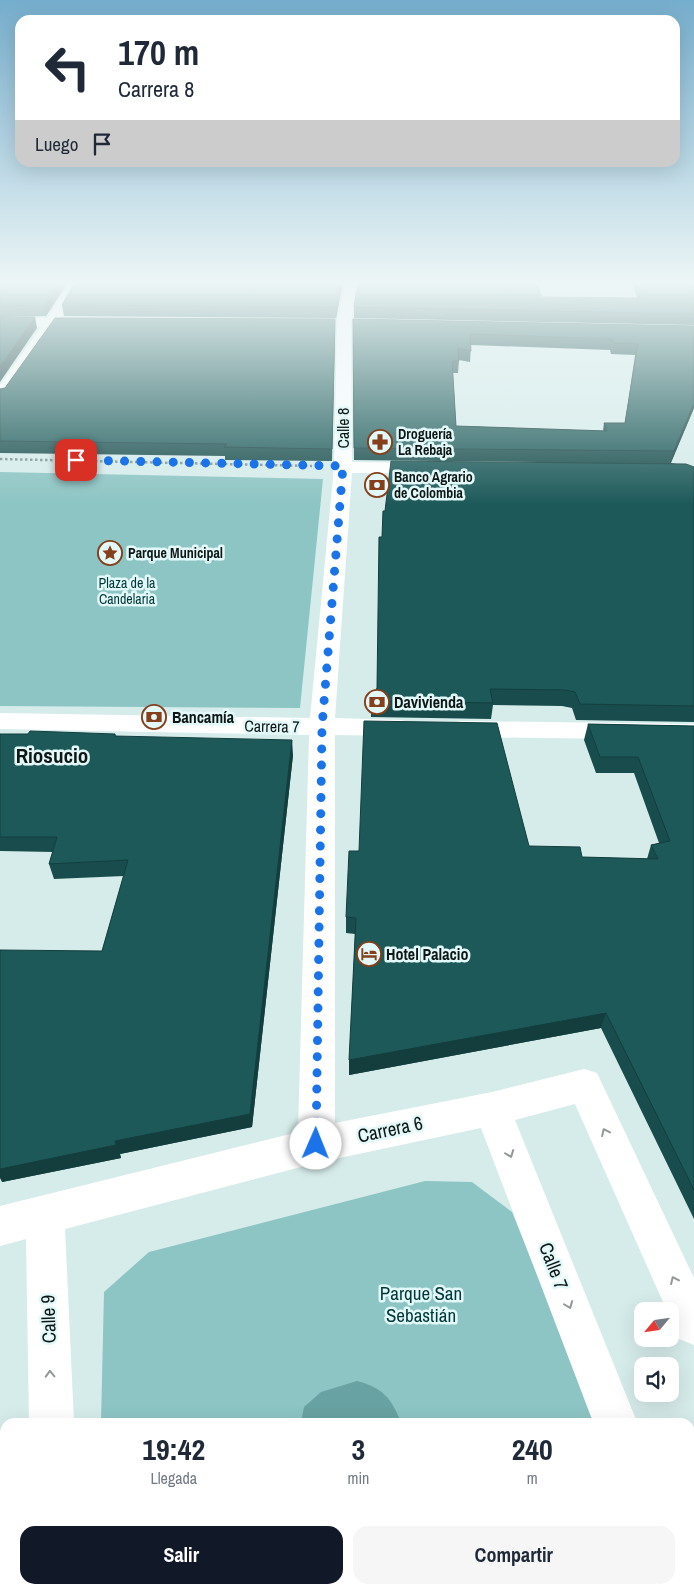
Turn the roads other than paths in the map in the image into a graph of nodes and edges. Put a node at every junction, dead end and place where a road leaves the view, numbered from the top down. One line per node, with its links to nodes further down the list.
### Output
1 (28, 356): 3 (street)
2 (346, 356): 4 (street, Calle 8)
3 (0, 396)
4 (343, 467): 5 (street); 7 (street, Calle 8)
5 (450, 468)
6 (0, 721): 7 (street, Carrera 7)
7 (322, 727): 8 (street, Carrera 7); 10 (street, Calle 8)
8 (694, 732)
9 (492, 1108): 10 (street, Carrera 6); 13 (street, Carrera 6, one-way to 9); 15 (street, Calle 7, one-way to 15)
10 (316, 1144): 11 (street, Carrera 6)
11 (45, 1216): 12 (street, Carrera 6); 14 (street, Calle 9, one-way to 11)
12 (0, 1226)
13 (694, 1324)
14 (51, 1418)
15 (613, 1418)

